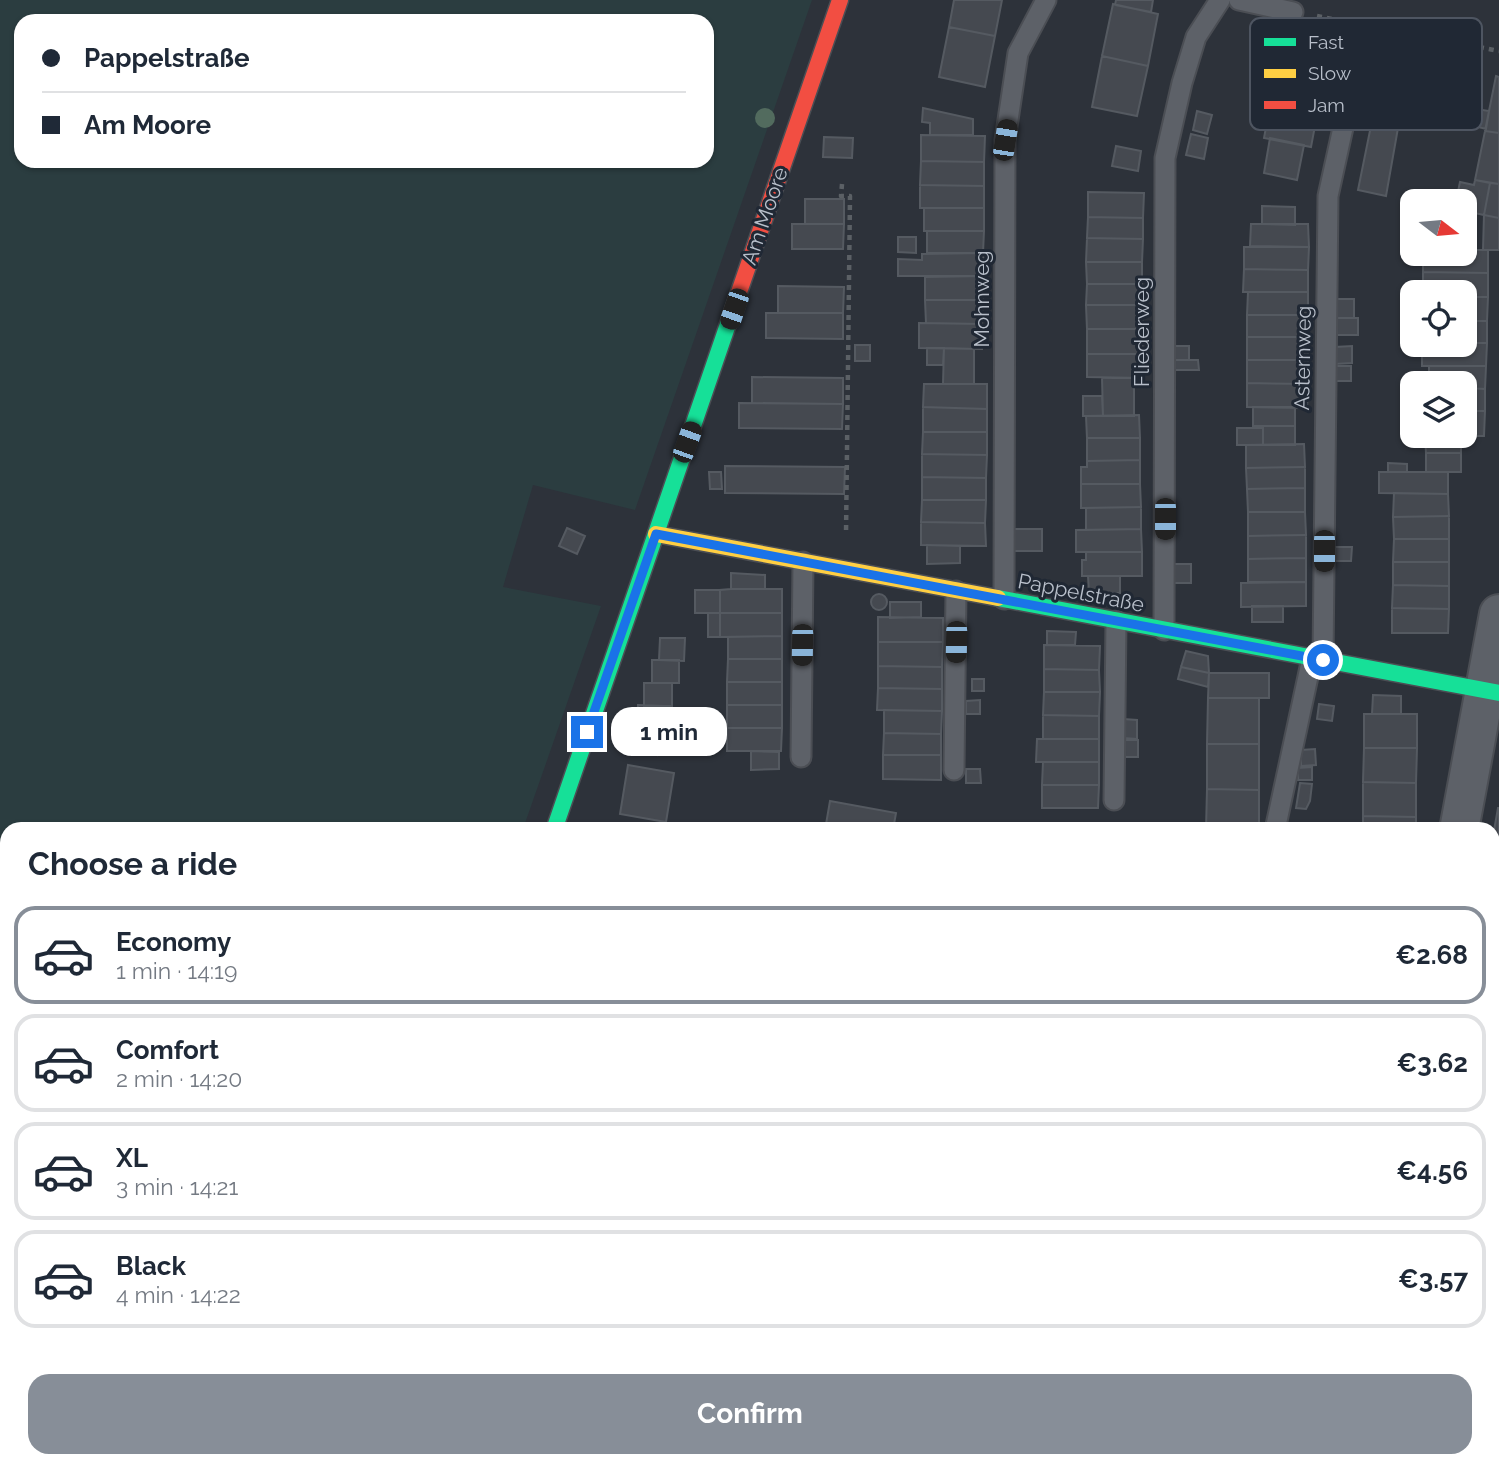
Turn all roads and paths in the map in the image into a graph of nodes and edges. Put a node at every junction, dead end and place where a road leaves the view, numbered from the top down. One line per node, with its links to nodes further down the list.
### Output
1 (840, 0): 9 (street, Am Moore)
2 (1220, 0): 16 (lane, Fliederweg)
3 (1239, 0): 5 (lane)
4 (1045, 3): 13 (lane, Mohnweg)
5 (1293, 12): 6 (path)
6 (1326, 18)
7 (1343, 130): 17 (lane, Asternweg)
8 (842, 184): 11 (path)
9 (656, 534): 10 (street, Pappelstraße); 22 (street, Am Moore)
10 (803, 562): 11 (street, Pappelstraße); 19 (lane)
11 (845, 570): 12 (street, Pappelstraße)
12 (956, 591): 13 (street, Pappelstraße); 20 (lane)
13 (1004, 599): 15 (street, Pappelstraße)
14 (1499, 614): 18 (street)
15 (1116, 621): 16 (street, Pappelstraße); 21 (lane)
16 (1164, 630): 17 (street, Pappelstraße)
17 (1317, 659): 18 (street, Pappelstraße); 23 (lane, Asternweg)
18 (1492, 692): 24 (street)
19 (801, 757)
20 (954, 770)
21 (1114, 800)
22 (557, 822)
23 (1277, 822)
24 (1461, 822)

